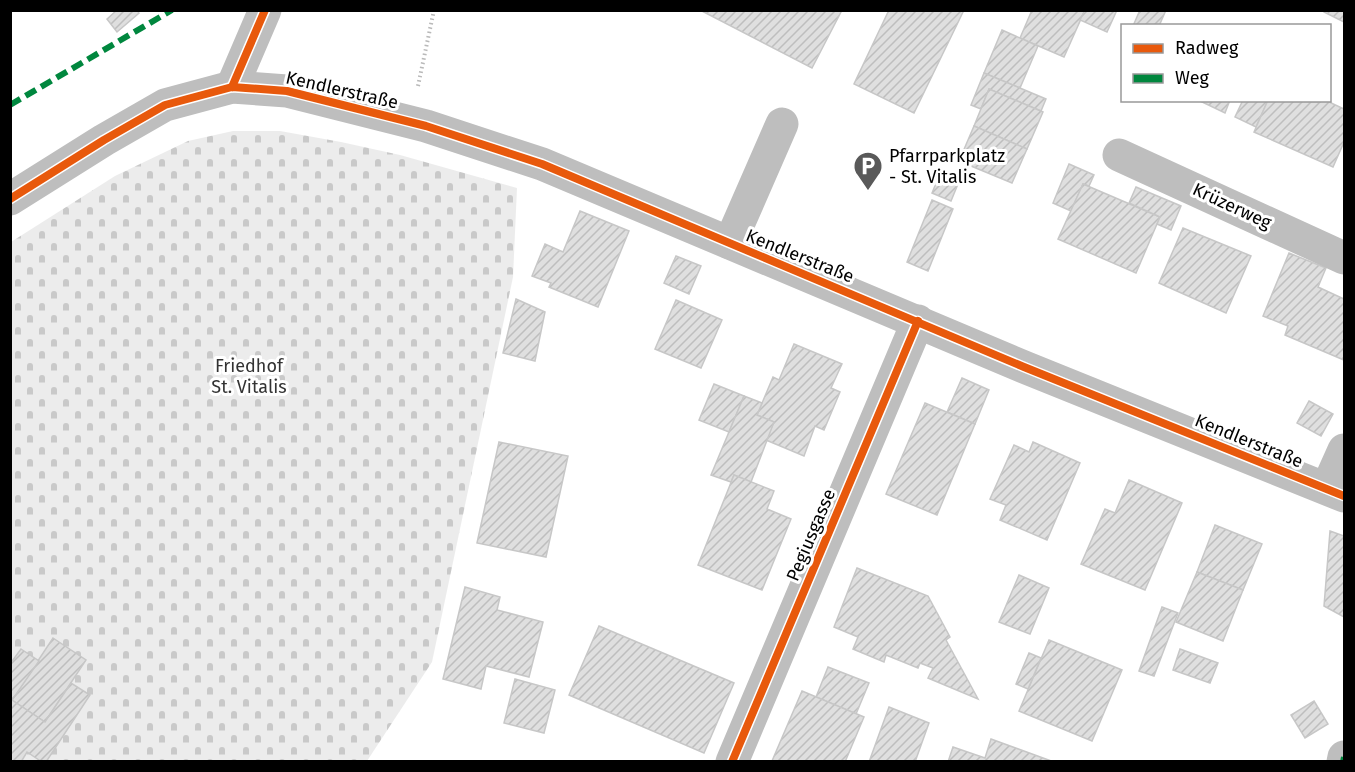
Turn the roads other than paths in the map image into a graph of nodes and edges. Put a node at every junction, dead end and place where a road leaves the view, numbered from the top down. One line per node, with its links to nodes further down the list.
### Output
1 (265, 10): 2 (street)
2 (232, 87): 5 (street, Kendlerstraße); 6 (street, Kendlerstraße)
3 (782, 124): 6 (street)
4 (1119, 154): 7 (street, Krüzerweg)
5 (10, 199)
6 (730, 243): 8 (street, Kendlerstraße)
7 (1344, 258)
8 (918, 321): 10 (street, Kendlerstraße); 11 (street, Pegiusgasse)
9 (1344, 450): 10 (street)
10 (1336, 492)
11 (732, 762)

